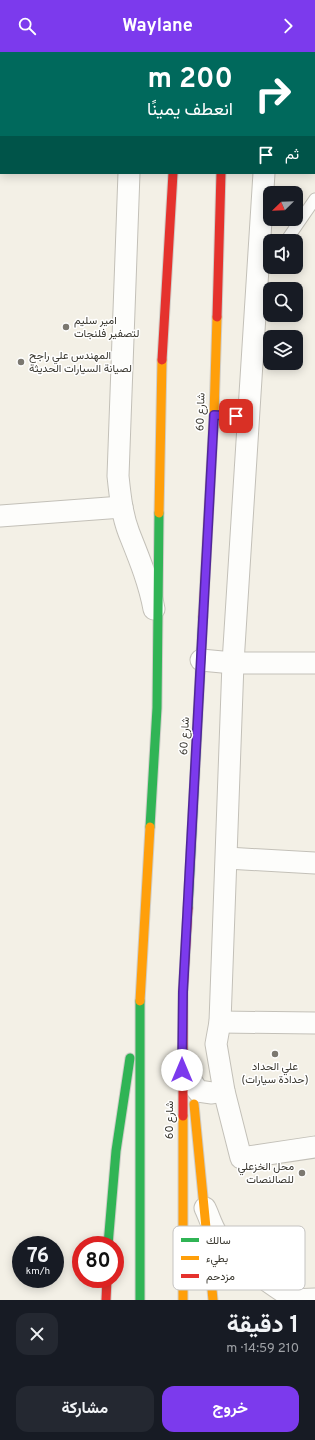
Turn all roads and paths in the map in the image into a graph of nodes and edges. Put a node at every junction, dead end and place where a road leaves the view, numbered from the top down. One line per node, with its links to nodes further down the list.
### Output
1 (129, 174): 11 (street)
2 (173, 174): 13 (highway)
3 (221, 174): 9 (highway, شارع 60)
4 (264, 174): 8 (street)
5 (315, 199): 6 (lane)
6 (291, 234)
7 (263, 274): 8 (lane)
8 (257, 283): 10 (street)
9 (214, 415): 10 (highway); 14 (highway, شارع 60)
10 (248, 416): 15 (street)
11 (122, 508): 12 (street); 13 (street)
12 (0, 516)
13 (158, 629): 19 (highway)
14 (202, 660): 15 (street); 20 (highway, شارع 60)
15 (233, 663): 16 (street); 17 (street)
16 (315, 663)
17 (227, 858): 18 (street); 21 (street)
18 (315, 863)
19 (140, 992): 30 (highway); 37 (highway)
20 (183, 992): 23 (highway); 27 (highway, شارع 60)
21 (220, 1022): 22 (street); 24 (street)
22 (315, 1023)
23 (192, 1082): 24 (street); 26 (highway)
24 (224, 1091): 25 (street)
25 (315, 1147)
26 (205, 1208): 28 (highway); 29 (street)
27 (183, 1226)
28 (207, 1226)
29 (213, 1226)
30 (108, 1236)
31 (107, 1288): 36 (highway)
32 (212, 1290): 38 (highway)
33 (281, 1290): 34 (street)
34 (293, 1299): 35 (street)
35 (315, 1299)
36 (106, 1300)
37 (140, 1300)
38 (213, 1300)

